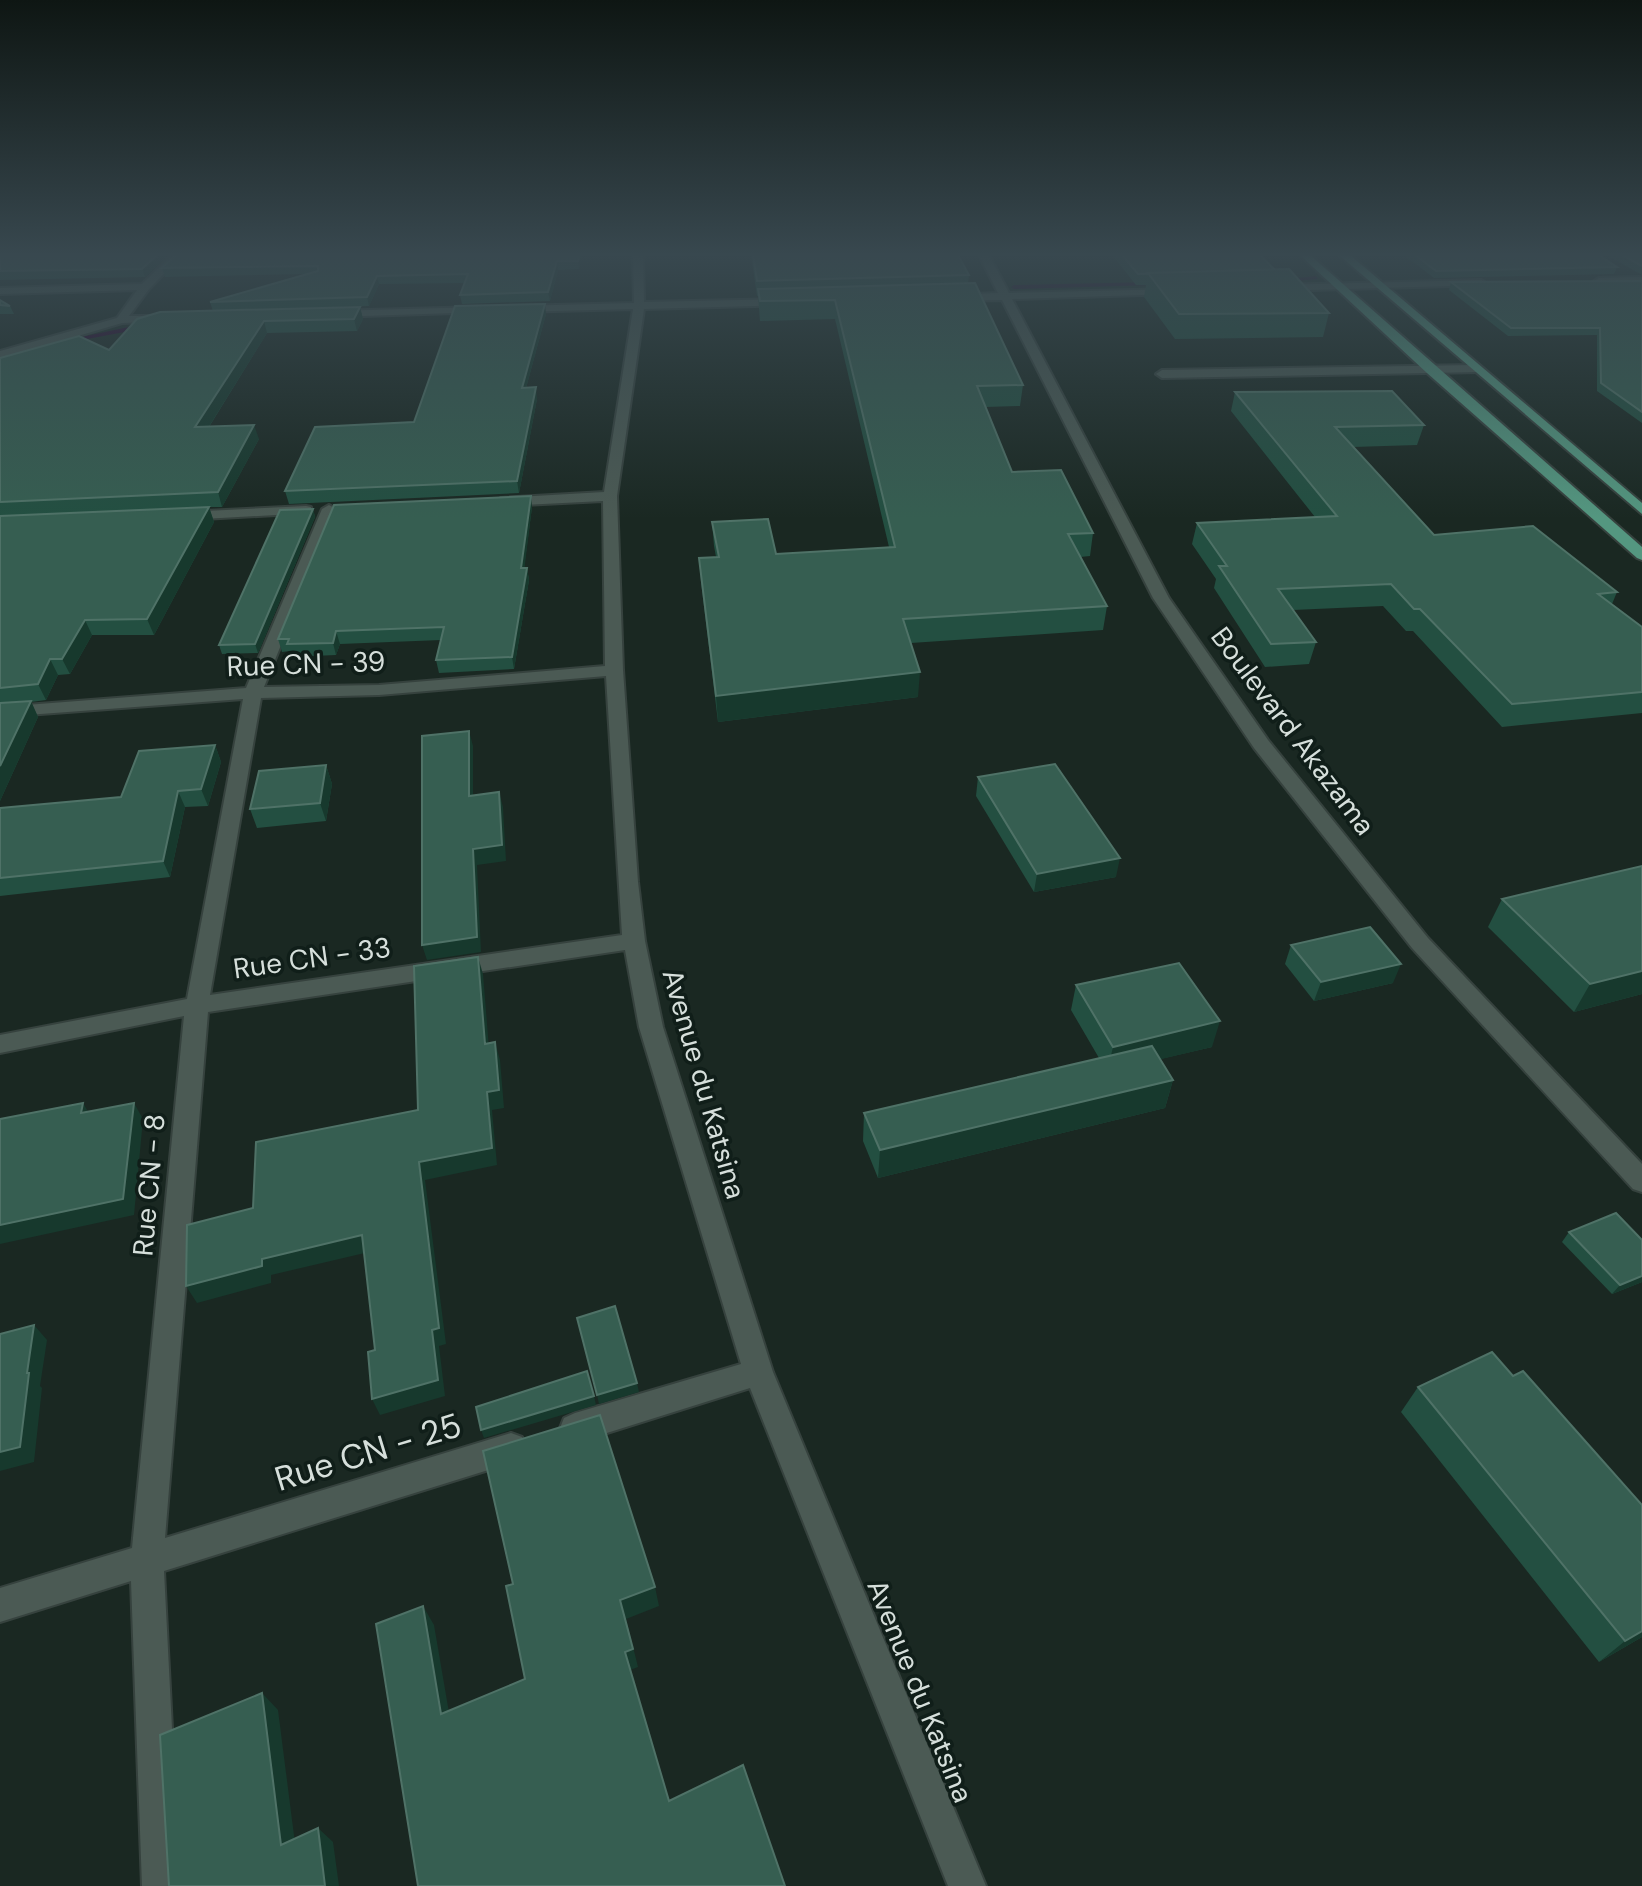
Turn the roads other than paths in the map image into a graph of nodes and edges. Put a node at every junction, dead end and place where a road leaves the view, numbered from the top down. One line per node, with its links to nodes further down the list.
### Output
1 (41, 343): 6 (street)
2 (633, 343): 10 (street, Avenue du Katsina)
3 (1030, 343): 21 (street, Boulevard Akazama)
4 (1401, 343): 8 (main road)
5 (1445, 343): 7 (main road)
6 (0, 355)
7 (1475, 369): 8 (street); 12 (main road)
8 (1431, 370): 9 (street); 14 (main road)
9 (1162, 374)
10 (610, 496): 11 (street); 15 (street, Avenue du Katsina)
11 (492, 503)
12 (1642, 510)
13 (172, 516): 16 (street, Rue CN - 8)
14 (1642, 555)
15 (614, 670): 16 (street, Rue CN - 39); 18 (street, Avenue du Katsina)
16 (253, 693): 17 (street, Rue CN - 39); 19 (street, Rue CN - 8)
17 (0, 712)
18 (634, 941): 19 (street, Rue CN - 33); 22 (street, Avenue du Katsina)
19 (197, 1005): 20 (street, Rue CN - 33); 23 (street, Rue CN - 8)
20 (0, 1044)
21 (1642, 1181)
22 (758, 1372): 23 (street, Rue CN - 25); 26 (street, Avenue du Katsina)
23 (147, 1560): 24 (street, Rue CN - 25); 25 (street, Rue CN - 8)
24 (0, 1605)
25 (161, 1886)
26 (967, 1886)

